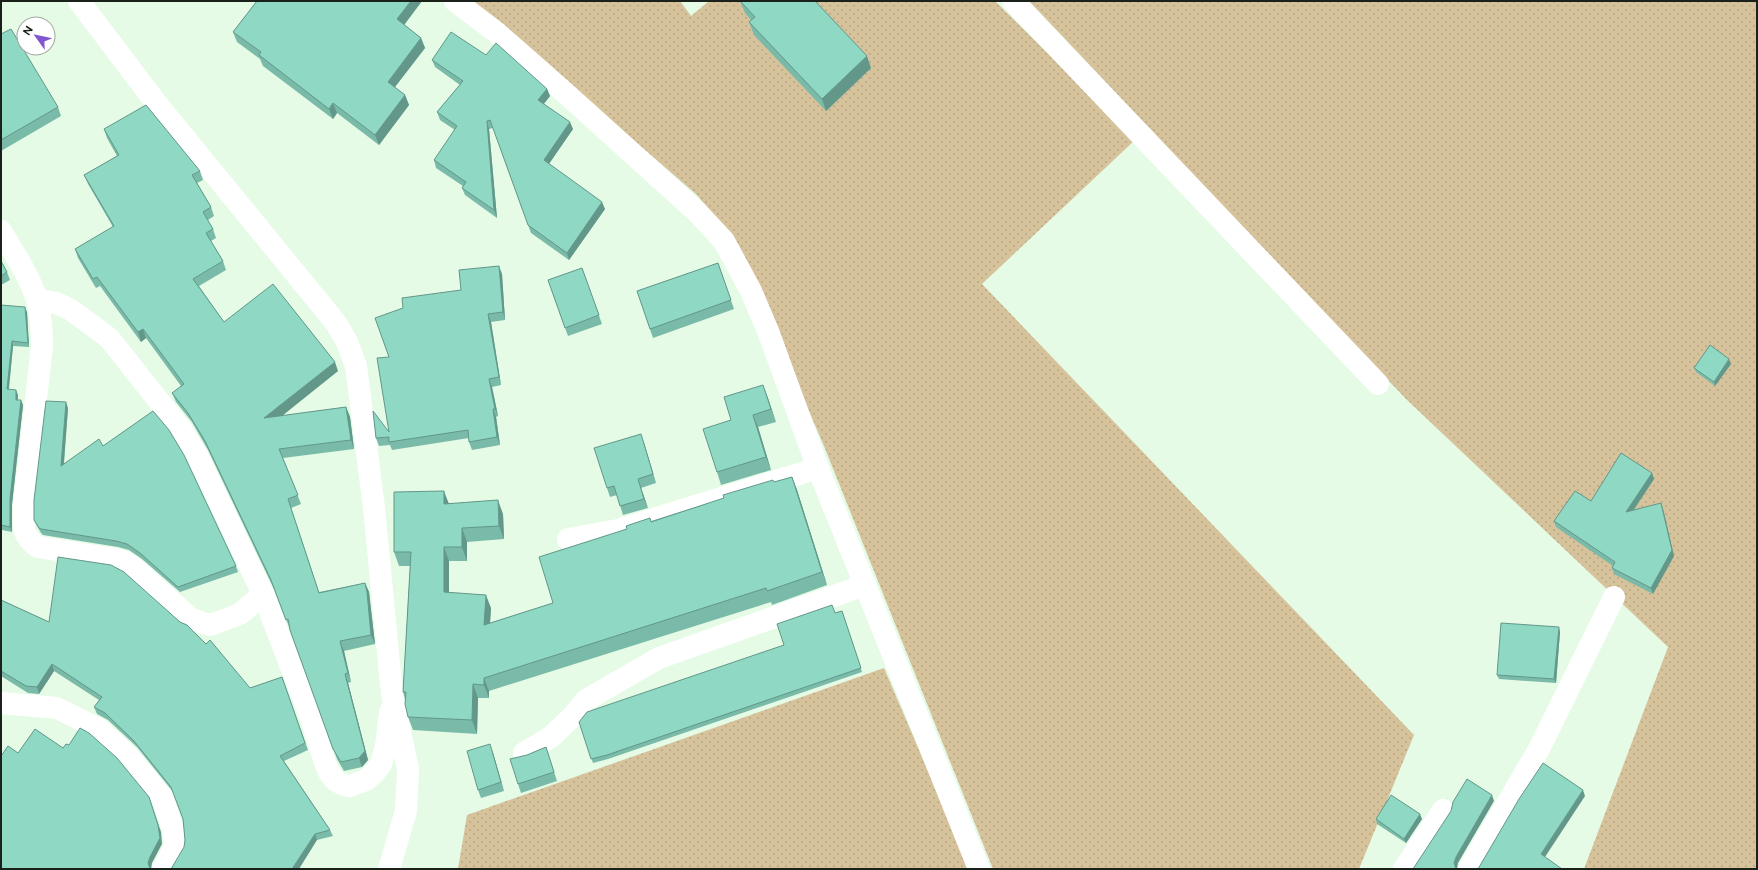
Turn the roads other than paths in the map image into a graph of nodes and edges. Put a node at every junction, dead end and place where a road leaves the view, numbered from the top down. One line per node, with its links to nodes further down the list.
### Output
1 (79, 1): 12 (street)
2 (454, 1): 7 (street)
3 (1013, 1): 6 (street)
4 (1, 231): 5 (street)
5 (37, 300): 10 (street); 10 (street)
6 (1378, 384)
7 (818, 468): 8 (street); 9 (street)
8 (568, 539)
9 (864, 585): 14 (street); 18 (street)
10 (263, 594): 12 (street)
11 (1614, 597): 20 (street)
12 (392, 694): 17 (street)
13 (1, 703): 16 (street)
14 (524, 753)
15 (1443, 810): 19 (street)
16 (163, 869)
17 (389, 869)
18 (979, 869)
19 (1404, 869)
20 (1469, 869)

